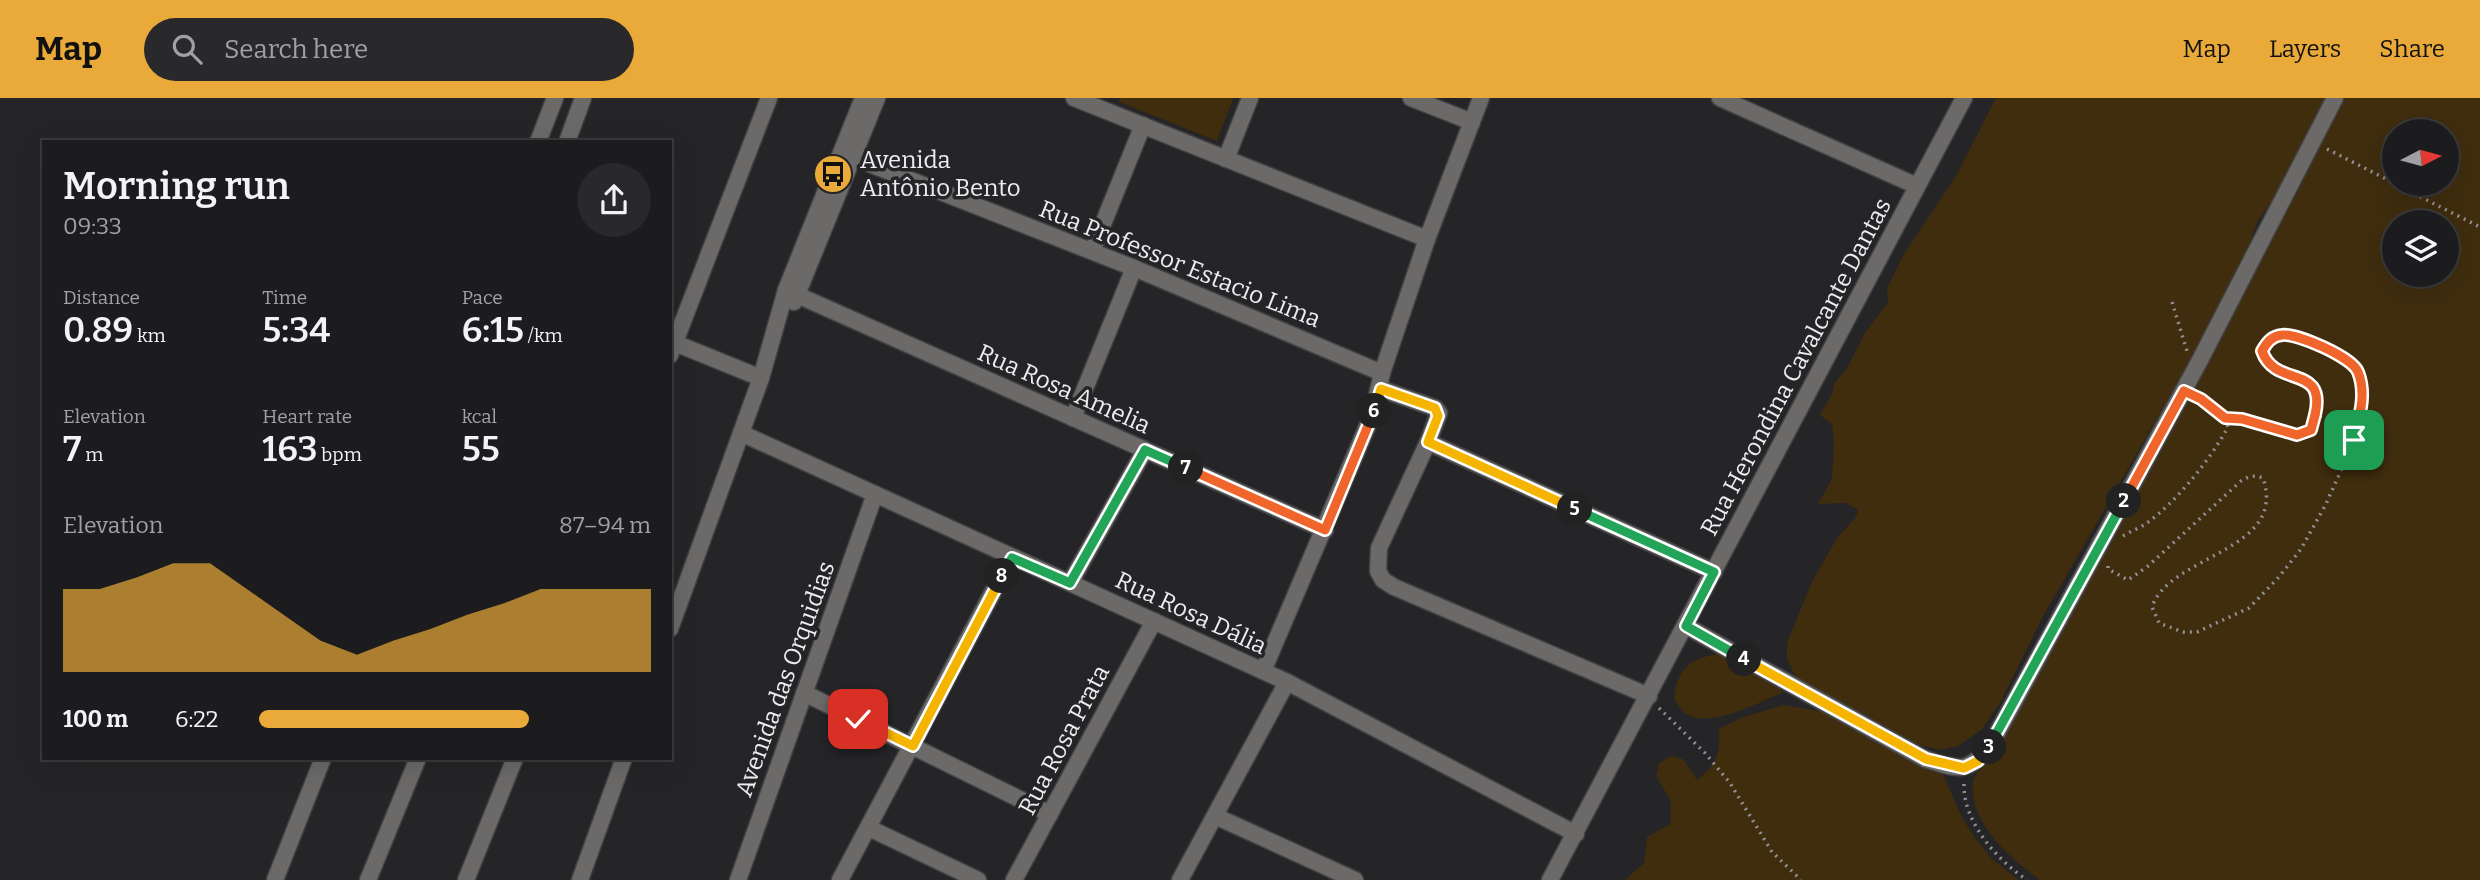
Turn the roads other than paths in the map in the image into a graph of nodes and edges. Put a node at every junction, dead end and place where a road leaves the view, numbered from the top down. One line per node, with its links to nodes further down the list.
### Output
1 (555, 98): 16 (street)
2 (583, 98): 17 (street)
3 (769, 98): 25 (street)
4 (863, 98): 18 (street)
5 (877, 98): 18 (street)
6 (1074, 98): 13 (street)
7 (1250, 98): 19 (street)
8 (1411, 98): 14 (street)
9 (1481, 98): 14 (street)
10 (1720, 98): 20 (street)
11 (1964, 98): 20 (street, Rua Herondina Cavalcante Dantas)
12 (2335, 98): 39 (street)
13 (1103, 103): 15 (street)
14 (1472, 122): 21 (street)
15 (1143, 125): 19 (street); 22 (street)
16 (539, 140)
17 (568, 140)
18 (847, 155): 22 (street, Rua Professor Estacio Lima); 24 (street)
19 (1226, 159): 21 (street)
20 (1917, 186): 35 (street, Rua Herondina Cavalcante Dantas)
21 (1427, 239): 27 (street)
22 (1092, 251): 23 (street, Rua Professor Estacio Lima)
23 (1134, 268): 27 (street, Rua Professor Estacio Lima); 28 (street)
24 (791, 292): 26 (street); 28 (street, Rua Rosa Amelia)
25 (672, 346): 26 (street)
26 (761, 378): 29 (street)
27 (1381, 381): 30 (street, Rua Professor Estacio Lima); 33 (street)
28 (1073, 418): 31 (street, Rua Rosa Amelia)
29 (741, 433): 32 (street, Rua Rosa Dália); 38 (street)
30 (1428, 442): 35 (street); 43 (street)
31 (1145, 450): 33 (street, Rua Rosa Amelia); 36 (street)
32 (875, 494): 34 (street, Rua Rosa Dália); 42 (street, Avenida das Orquidias)
33 (1325, 530): 40 (street)
34 (1012, 558): 36 (street, Rua Rosa Dália); 44 (street)
35 (1714, 572): 39 (street, Rua Herondina Cavalcante Dantas)
36 (1070, 583): 37 (street, Rua Rosa Dália)
37 (1154, 621): 40 (street, Rua Rosa Dália); 49 (street, Rua Rosa Prata)
38 (672, 623)
39 (1686, 626): 43 (street, Rua Herondina Cavalcante Dantas)
40 (1263, 671): 41 (street, Rua Rosa Dália)
41 (1287, 682): 50 (street); 52 (street, Rua Rosa Dália)
42 (804, 693): 44 (street); 57 (street, Avenida das Orquidias)
43 (1649, 696): 52 (street, Rua Herondina Cavalcante Dantas)
44 (913, 746): 49 (street); 51 (street)
45 (322, 760): 53 (street)
46 (417, 760): 54 (street)
47 (514, 760): 55 (street)
48 (623, 760): 56 (street)
49 (1050, 814): 60 (street, Rua Rosa Prata)
50 (1215, 816): 61 (street); 62 (street)
51 (869, 828): 58 (street); 59 (street)
52 (1576, 834): 63 (street, Rua Herondina Cavalcante Dantas)
53 (275, 880)
54 (368, 880)
55 (466, 880)
56 (580, 880)
57 (738, 880)
58 (840, 880)
59 (978, 880)
60 (1014, 880)
61 (1180, 880)
62 (1355, 880)
63 (1550, 880)

